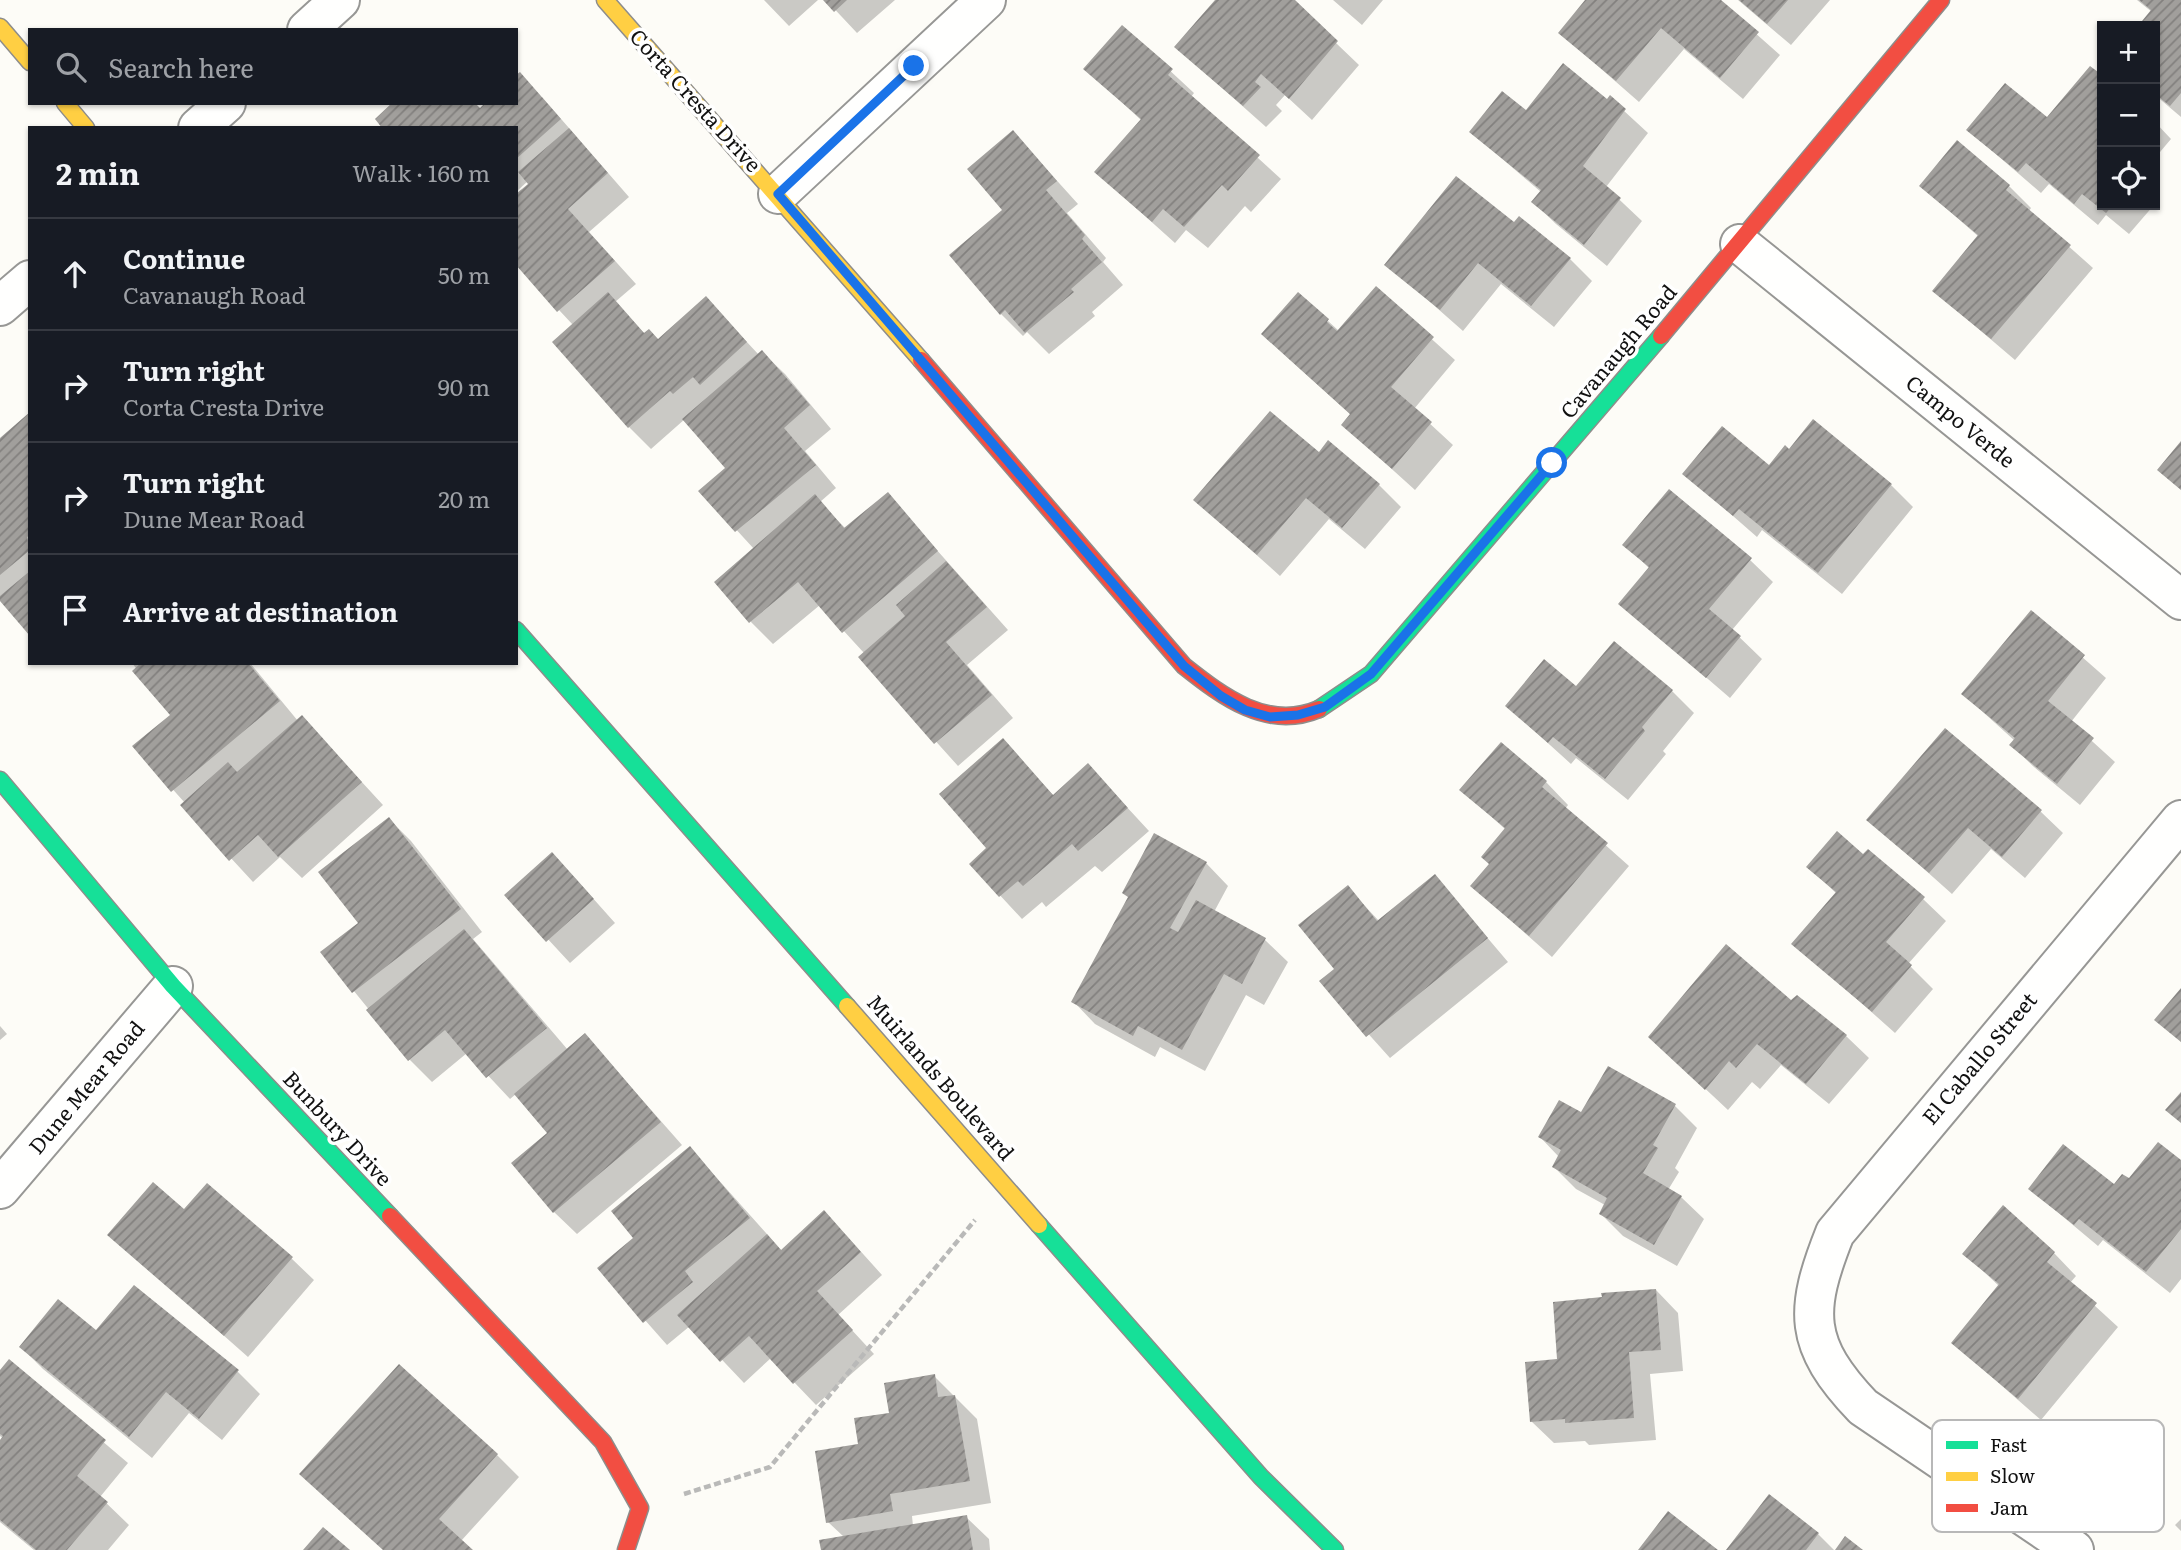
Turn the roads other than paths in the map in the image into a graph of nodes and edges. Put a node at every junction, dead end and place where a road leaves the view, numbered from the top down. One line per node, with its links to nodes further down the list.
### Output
1 (340, 0): 6 (street)
2 (605, 0): 12 (street, Corta Cresta Drive)
3 (986, 0): 12 (street)
4 (1941, 0): 13 (street, Cavanaugh Road)
5 (0, 27): 7 (street)
6 (309, 28)
7 (28, 60)
8 (67, 105): 10 (street)
9 (224, 105): 11 (street)
10 (84, 126)
11 (200, 126)
12 (778, 194): 18 (street, Corta Cresta Drive)
13 (1740, 244): 16 (street, Campo Verde); 18 (street, Cavanaugh Road)
14 (28, 282): 15 (street)
15 (0, 306)
16 (2181, 600)
17 (518, 631): 26 (street, Muirlands Boulevard)
18 (1270, 717)
19 (0, 780): 21 (street, Bunbury Drive)
20 (2181, 820): 23 (street, El Caballo Street)
21 (173, 986): 22 (street, Dune Mear Road); 25 (street, Bunbury Drive)
22 (0, 1189)
23 (1932, 1454)
24 (2047, 1532): 27 (street, El Caballo Street)
25 (626, 1550)
26 (1335, 1550)
27 (2074, 1550)

